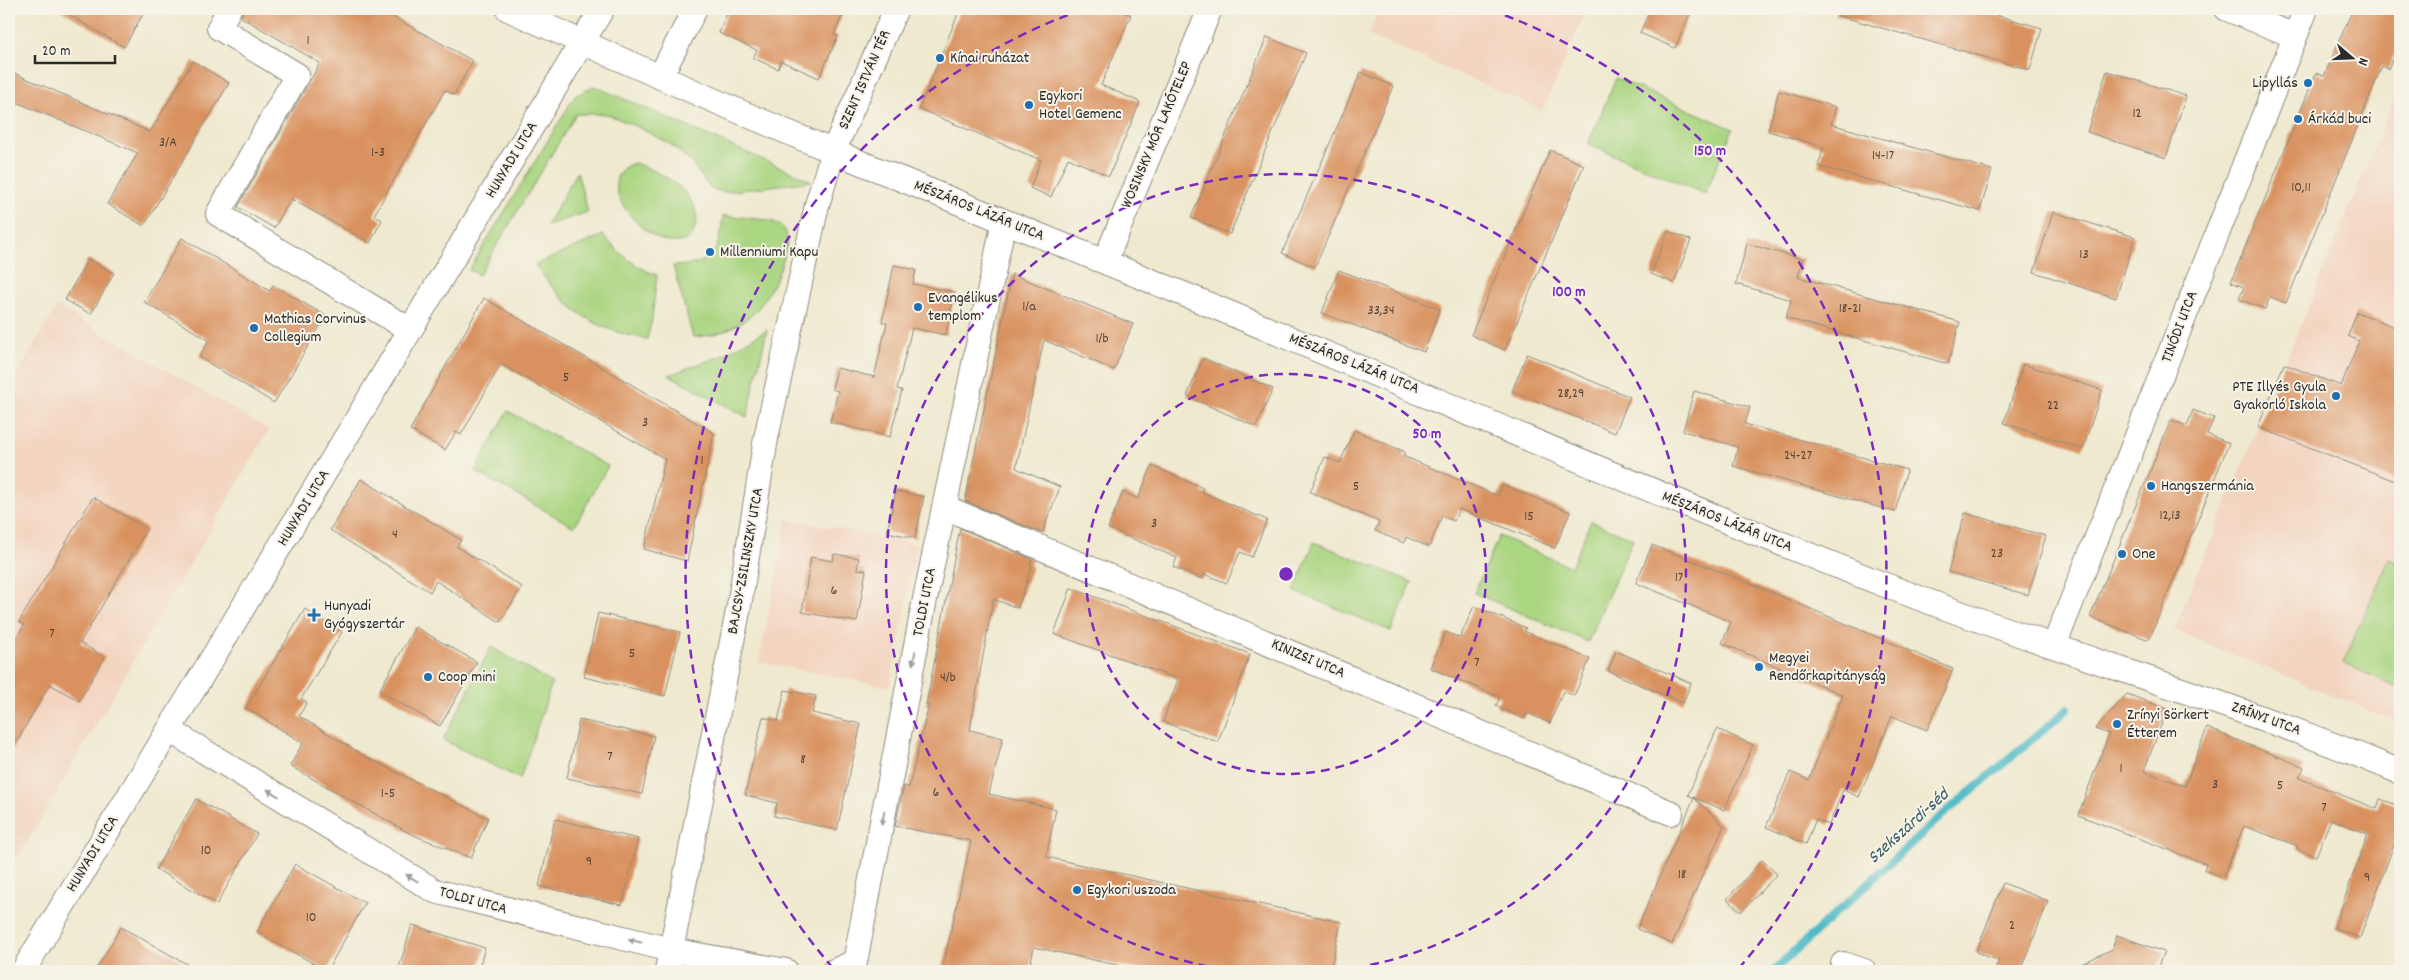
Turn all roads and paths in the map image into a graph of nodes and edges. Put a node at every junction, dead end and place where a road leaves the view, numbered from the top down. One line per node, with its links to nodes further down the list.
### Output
1 (229, 9): 15 (street)
2 (508, 9): 10 (street, MÉSZÁROS LÁZÁR UTCA)
3 (602, 9): 10 (street)
4 (695, 9): 11 (street)
5 (896, 9): 12 (street, SZENT ISTVÁN TÉR)
6 (1210, 9): 14 (street, WOSINSKY MÓR LAKÓTELEP)
7 (2227, 9): 9 (street)
8 (2306, 9): 9 (street, TINÓDI UTCA)
9 (2295, 36): 17 (street, TINÓDI UTCA)
10 (583, 43): 11 (street, MÉSZÁROS LÁZÁR UTCA); 15 (street, HUNYADI UTCA)
11 (660, 77): 12 (street, MÉSZÁROS LÁZÁR UTCA)
12 (834, 152): 13 (street, MÉSZÁROS LÁZÁR UTCA); 22 (street, BAJCSY-ZSILINSZKY UTCA)
13 (1004, 221): 14 (street, MÉSZÁROS LÁZÁR UTCA); 16 (street, TOLDI UTCA)
14 (1105, 261): 17 (street, MÉSZÁROS LÁZÁR UTCA)
15 (410, 330): 19 (street, HUNYADI UTCA)
16 (944, 507): 21 (street, KINIZSI UTCA); 25 (street, TOLDI UTCA, one-way to 25)
17 (2054, 646): 18 (street, MÉSZÁROS LÁZÁR UTCA)
18 (2130, 672): 20 (street, ZRÍNYI UTCA)
19 (169, 730): 22 (street, TOLDI UTCA, one-way to 19); 23 (street, HUNYADI UTCA)
20 (2400, 772)
21 (1671, 814)
22 (669, 960): 24 (street, TOLDI UTCA)
23 (23, 971)
24 (786, 971)
25 (834, 971)

